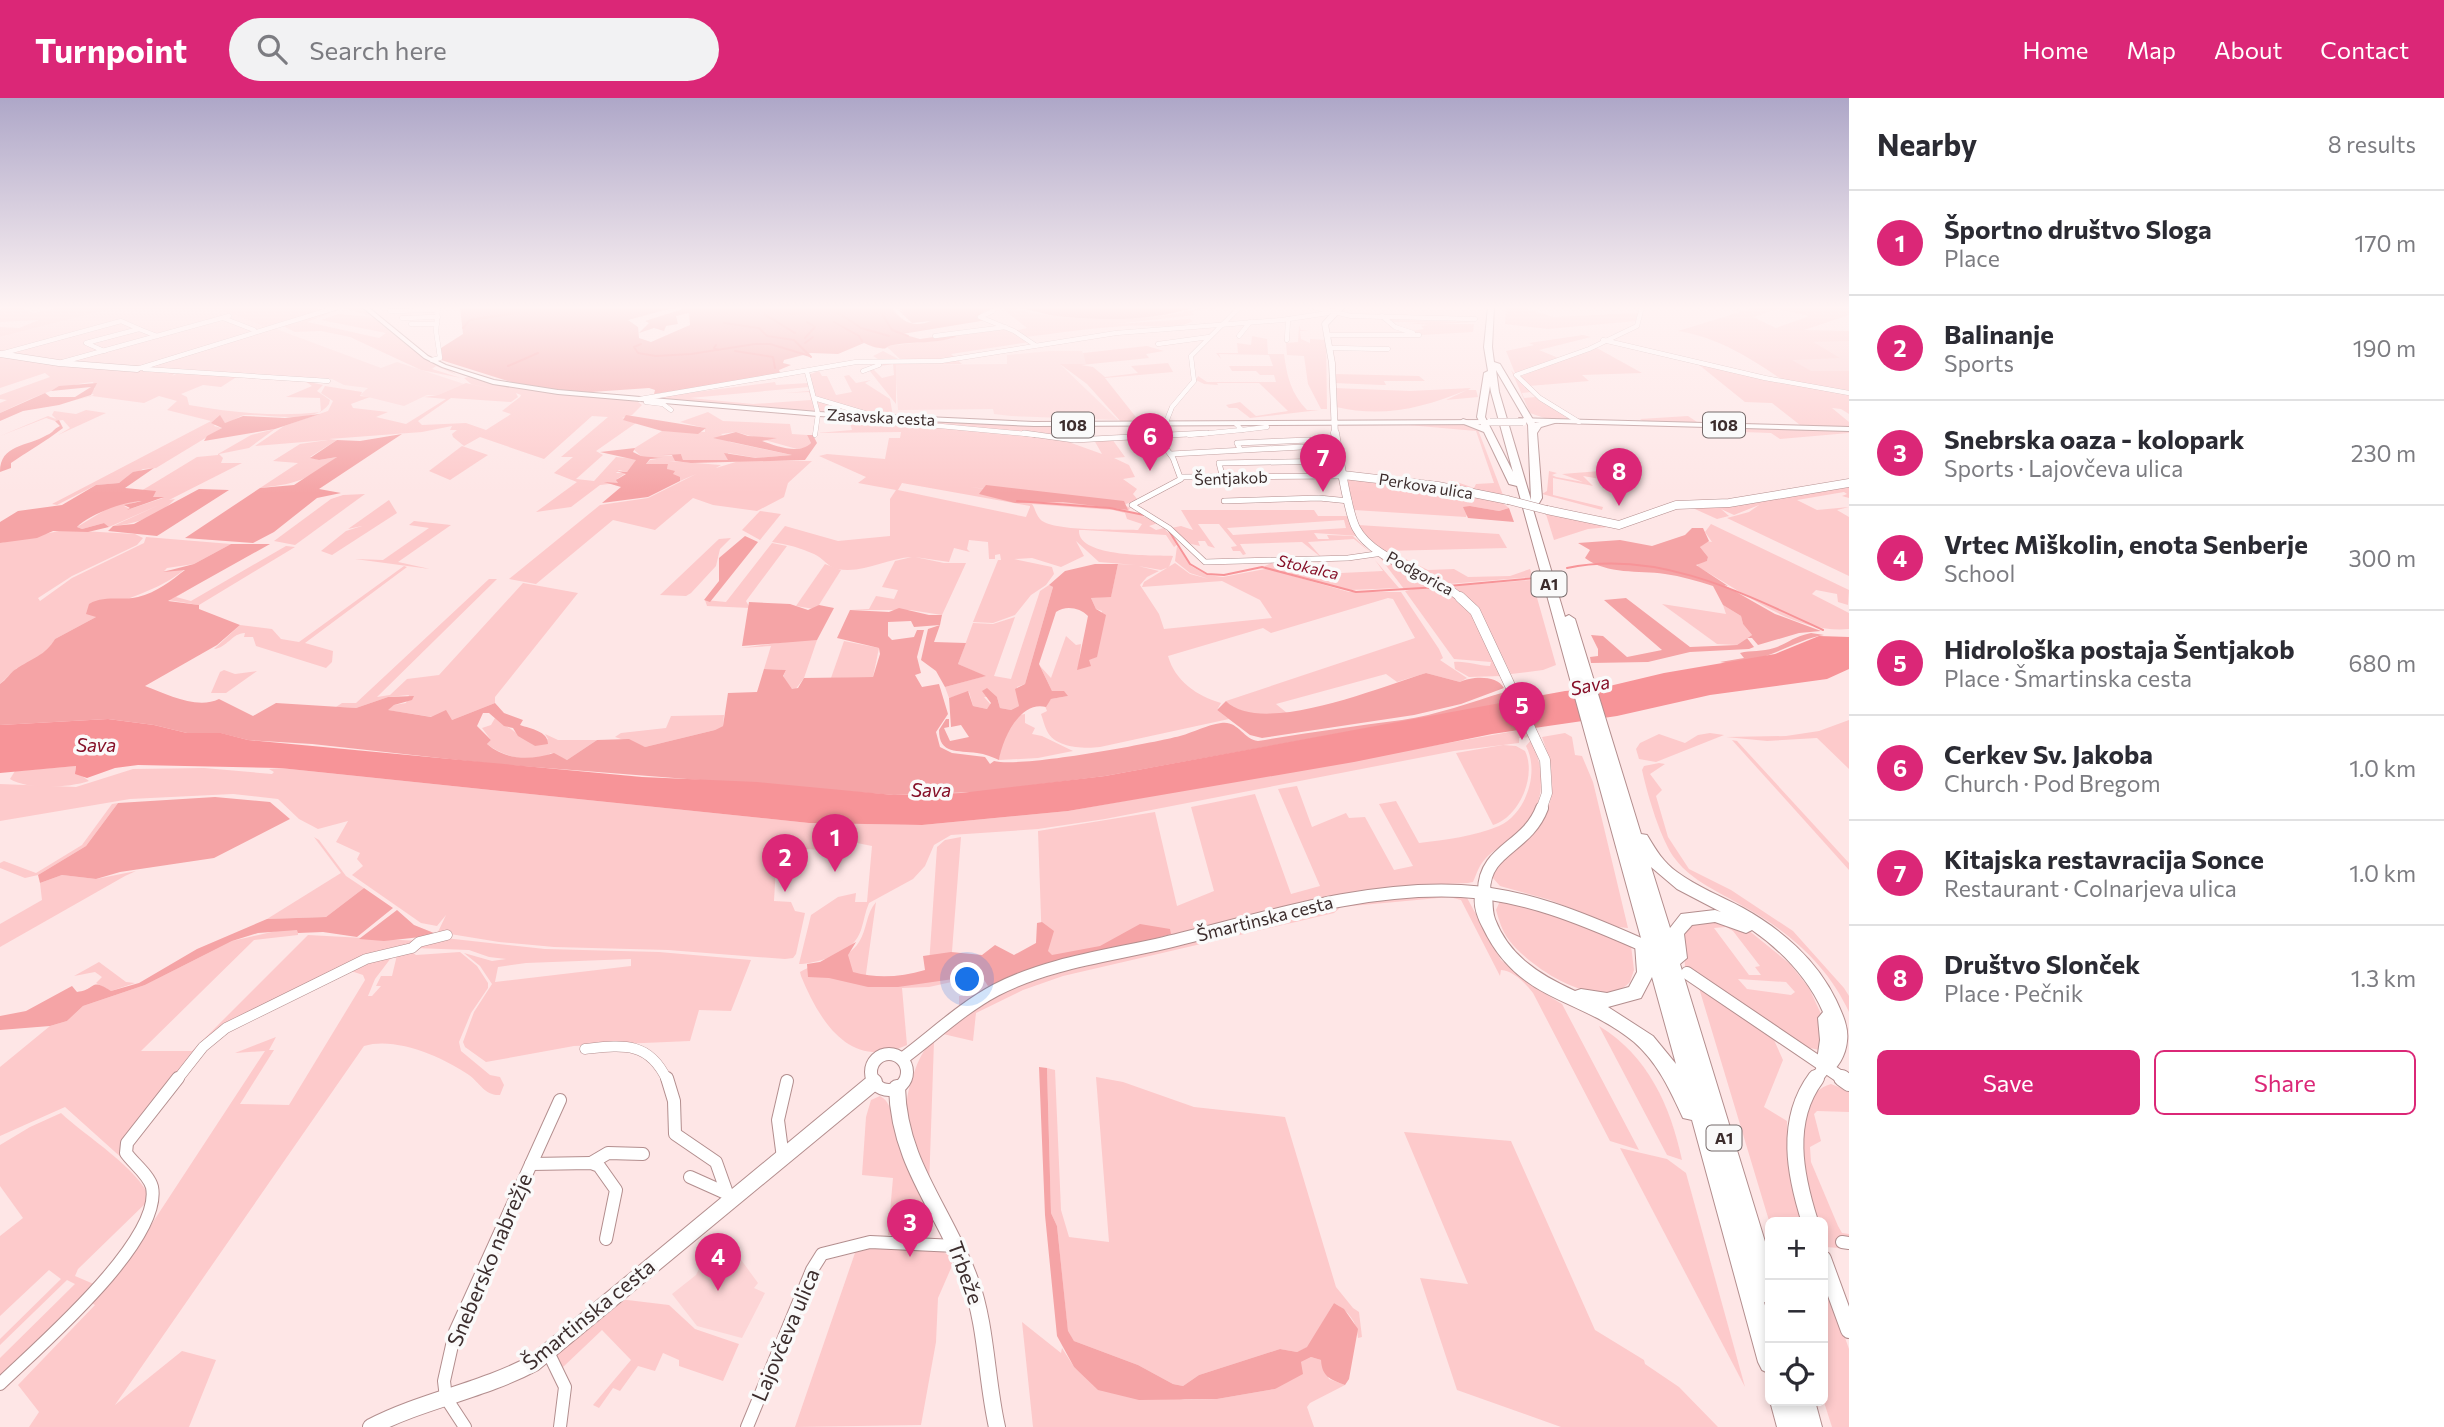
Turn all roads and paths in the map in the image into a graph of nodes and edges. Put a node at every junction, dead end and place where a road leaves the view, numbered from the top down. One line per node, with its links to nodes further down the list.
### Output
1 (137, 369): 14 (street)
2 (453, 369): 17 (main road, Zasavska cesta / 108)
3 (822, 369): 13 (street)
4 (868, 369): 12 (street)
5 (1193, 369): 29 (street)
6 (1331, 369): 30 (main road)
7 (1493, 369): 28 (highway)
8 (1494, 369): 47 (highway, A1)
9 (1495, 369): 25 (highway)
10 (1533, 369): 26 (street)
11 (1724, 369): 15 (street)
12 (863, 371)
13 (807, 372): 16 (street); 17 (street)
14 (328, 381)
15 (1849, 393)
16 (814, 398): 19 (street); 20 (street)
17 (640, 399): 18 (street); 19 (main road, Zasavska cesta / 108)
18 (671, 410)
19 (818, 414): 20 (main road, Zasavska cesta / 108); 34 (street)
20 (885, 418): 29 (main road, Zasavska cesta / 108); 35 (street)
21 (1422, 421): 23 (main road); 24 (main road); 28 (main road)
22 (1552, 421): 25 (highway); 25 (highway); 26 (main road, 108)
23 (1365, 422): 30 (main road); 30 (main road)
24 (1463, 422): 28 (highway)
25 (1528, 422): 28 (main road, bridge); 47 (highway)
26 (1578, 422): 27 (main road, 108)
27 (1600, 422): 33 (main road, 108)
28 (1486, 423): 47 (highway)
29 (1166, 425): 31 (main road, Zasavska cesta / 108); 35 (street)
30 (1333, 426): 31 (main road, Zasavska cesta / 108); 40 (main road)
31 (1239, 427): 32 (street); 35 (street)
32 (1267, 427)
33 (1849, 429)
34 (815, 435)
35 (1161, 438): 39 (street, Šentjakob)
36 (1309, 440): 38 (street)
37 (1302, 447): 38 (street)
38 (1240, 449): 39 (street)
39 (1171, 454): 42 (street, Šentjakob)
40 (1340, 461): 41 (main road); 43 (street)
41 (1343, 475): 43 (street, Šentjakob); 44 (main road, Perkova ulica, bridge); 46 (main road, Podgorica)
42 (1181, 479): 43 (street, Šentjakob); 48 (street)
43 (1223, 479)
44 (1849, 483)
45 (1224, 501): 46 (street)
46 (1349, 501): 48 (main road, Podgorica)
47 (1531, 506): 49 (highway, A1)
48 (1378, 554): 51 (main road, Podgorica)
49 (1595, 727): 50 (highway, A1); 52 (highway, A1)
50 (1617, 779): 55 (highway, A1); 58 (highway)
51 (1484, 891): 52 (highway); 54 (main road, Šmartinska cesta); 57 (main road, Šmartinska cesta); 68 (highway)
52 (1642, 912): 68 (highway, A1)
53 (447, 934): 79 (street)
54 (1638, 943)
55 (1682, 978): 58 (main road); 58 (highway); 75 (highway, A1)
56 (585, 1049): 70 (street)
57 (902, 1059): 60 (main road); 62 (main road)
58 (1825, 1067): 61 (main road); 71 (main road)
59 (787, 1081): 65 (street)
60 (874, 1082): 62 (main road); 65 (main road, Šmartinska cesta)
61 (1849, 1083)
62 (897, 1088): 73 (main road, Trbeže)
63 (560, 1100): 67 (street, Snebersko nabrežje)
64 (643, 1154): 66 (street, Snebersko nabrežje)
65 (783, 1158): 70 (main road, Šmartinska cesta)
66 (591, 1163): 67 (street, Snebersko nabrežje); 72 (street)
67 (531, 1164): 80 (street, Snebersko nabrežje)
68 (1714, 1166): 77 (highway, A1)
69 (690, 1177): 70 (street)
70 (729, 1196): 78 (main road, Šmartinska cesta)
71 (1808, 1217)
72 (606, 1239)
73 (956, 1246): 86 (street, Lajovčeva ulica); 87 (main road, Trbeže)
74 (1828, 1273): 76 (main road)
75 (1766, 1280)
76 (1849, 1330)
77 (1765, 1344)
78 (548, 1352): 80 (main road, Šmartinska cesta); 85 (street)
79 (0, 1384)
80 (446, 1398): 83 (main road, Šmartinska cesta); 84 (street)
81 (1783, 1406): 88 (highway)
82 (1804, 1406): 89 (highway)
83 (371, 1427)
84 (465, 1427)
85 (560, 1427)
86 (747, 1427)
87 (997, 1427)
88 (1789, 1427)
89 (1810, 1427)

